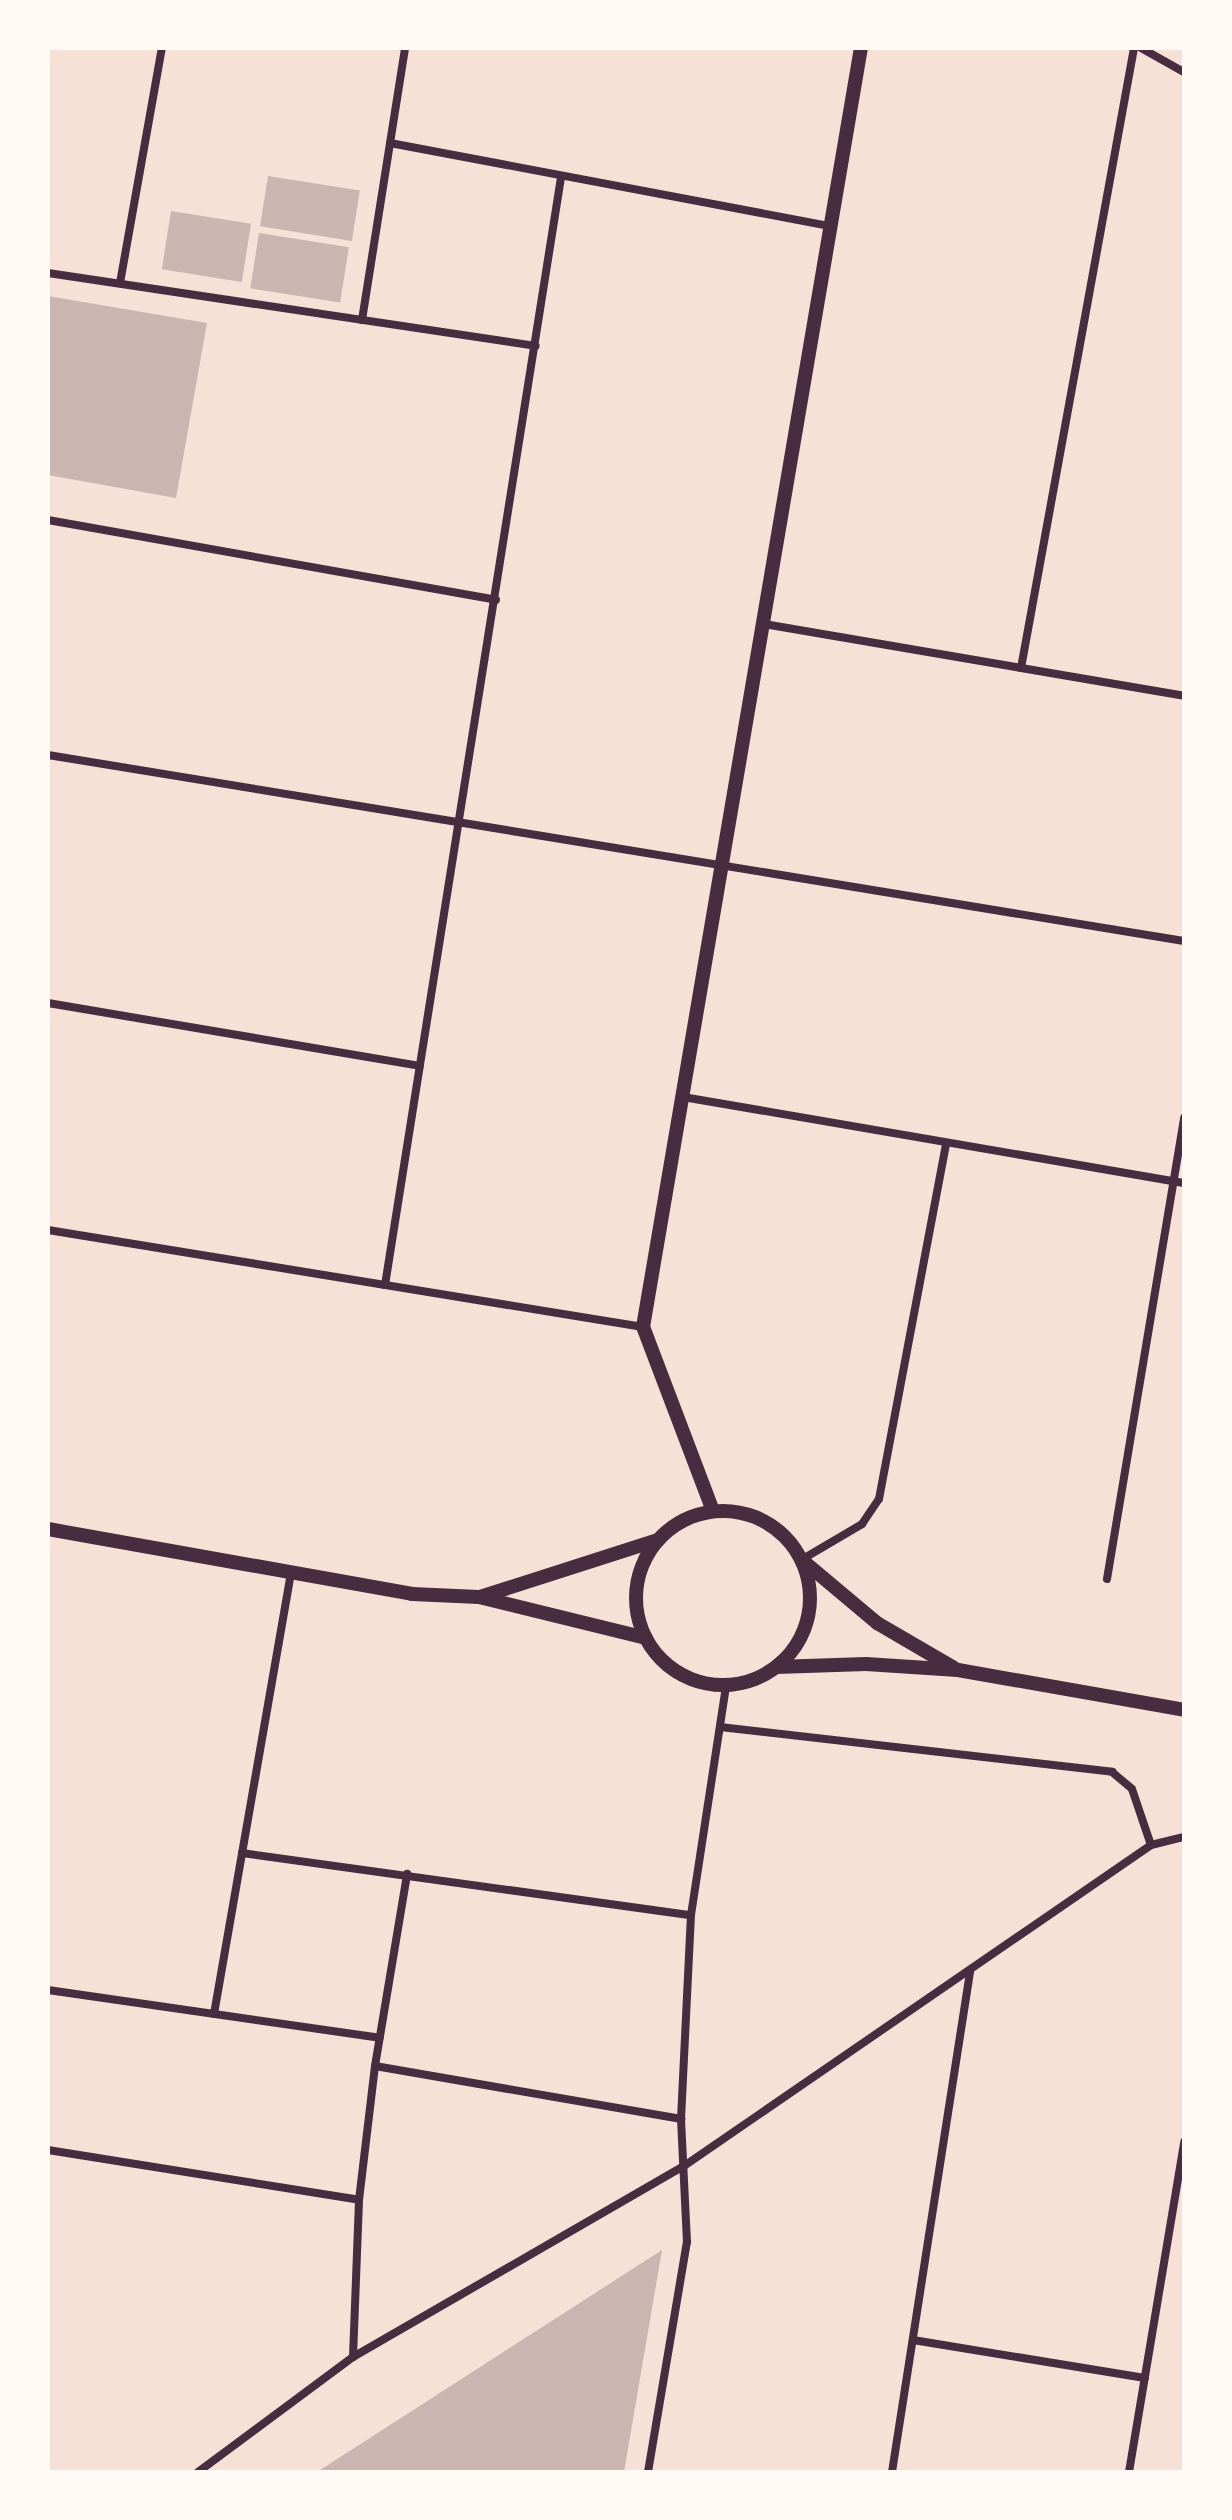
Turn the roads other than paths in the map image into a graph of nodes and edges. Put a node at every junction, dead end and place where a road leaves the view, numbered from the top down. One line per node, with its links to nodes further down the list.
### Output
1 (162, 48): 11 (street)
2 (405, 48): 7 (street)
3 (861, 48): 9 (street)
4 (1134, 48): 17 (street)
5 (1141, 48): 6 (street)
6 (1184, 72)
7 (390, 143): 8 (street); 12 (street)
8 (561, 177): 9 (street); 13 (street)
9 (831, 226): 16 (street)
10 (48, 273): 11 (street)
11 (120, 283): 12 (street)
12 (362, 320): 13 (street)
13 (536, 346): 15 (street)
14 (48, 520): 15 (street)
15 (496, 600): 20 (street)
16 (764, 624): 17 (street); 21 (street)
17 (1021, 668): 18 (street)
18 (1184, 696)
19 (48, 755): 20 (street)
20 (459, 822): 21 (street); 24 (street)
21 (722, 865): 22 (street); 25 (street)
22 (1184, 941)
23 (48, 1003): 24 (street)
24 (420, 1066): 31 (street)
25 (683, 1097): 27 (street); 32 (street)
26 (1184, 1117): 28 (street)
27 (946, 1143): 28 (street); 36 (street)
28 (1174, 1181): 29 (street); 38 (street)
29 (1184, 1183)
30 (48, 1230): 31 (street)
31 (385, 1285): 32 (street)
32 (643, 1327): 33 (street)
33 (713, 1511): 35 (street); 36 (street)
34 (48, 1529): 37 (street)
35 (658, 1540): 39 (street); 40 (street)
36 (801, 1560): 41 (street); 42 (street)
37 (291, 1571): 39 (street); 48 (street)
38 (1107, 1579)
39 (479, 1597): 40 (street)
40 (646, 1638): 43 (street)
41 (776, 1667): 42 (street); 43 (street)
42 (958, 1670): 44 (street)
43 (726, 1686): 45 (street)
44 (1184, 1710)
45 (720, 1727): 47 (street); 50 (street)
46 (1184, 1837): 47 (street)
47 (1151, 1845): 51 (street)
48 (242, 1853): 49 (street); 53 (street)
49 (407, 1874): 50 (street); 54 (street)
50 (691, 1915): 56 (street)
51 (970, 1972): 59 (street); 61 (street)
52 (48, 1990): 53 (street)
53 (214, 2014): 54 (street)
54 (380, 2038): 55 (street)
55 (375, 2066): 56 (street); 60 (street)
56 (681, 2119): 59 (street)
57 (1184, 2148): 63 (street)
58 (48, 2150): 60 (street)
59 (684, 2166): 62 (street); 65 (street)
60 (359, 2200): 62 (street)
61 (913, 2340): 63 (street); 66 (street)
62 (353, 2357): 64 (street)
63 (1145, 2378): 67 (street)
64 (198, 2472)
65 (648, 2472)
66 (892, 2472)
67 (1129, 2472)

